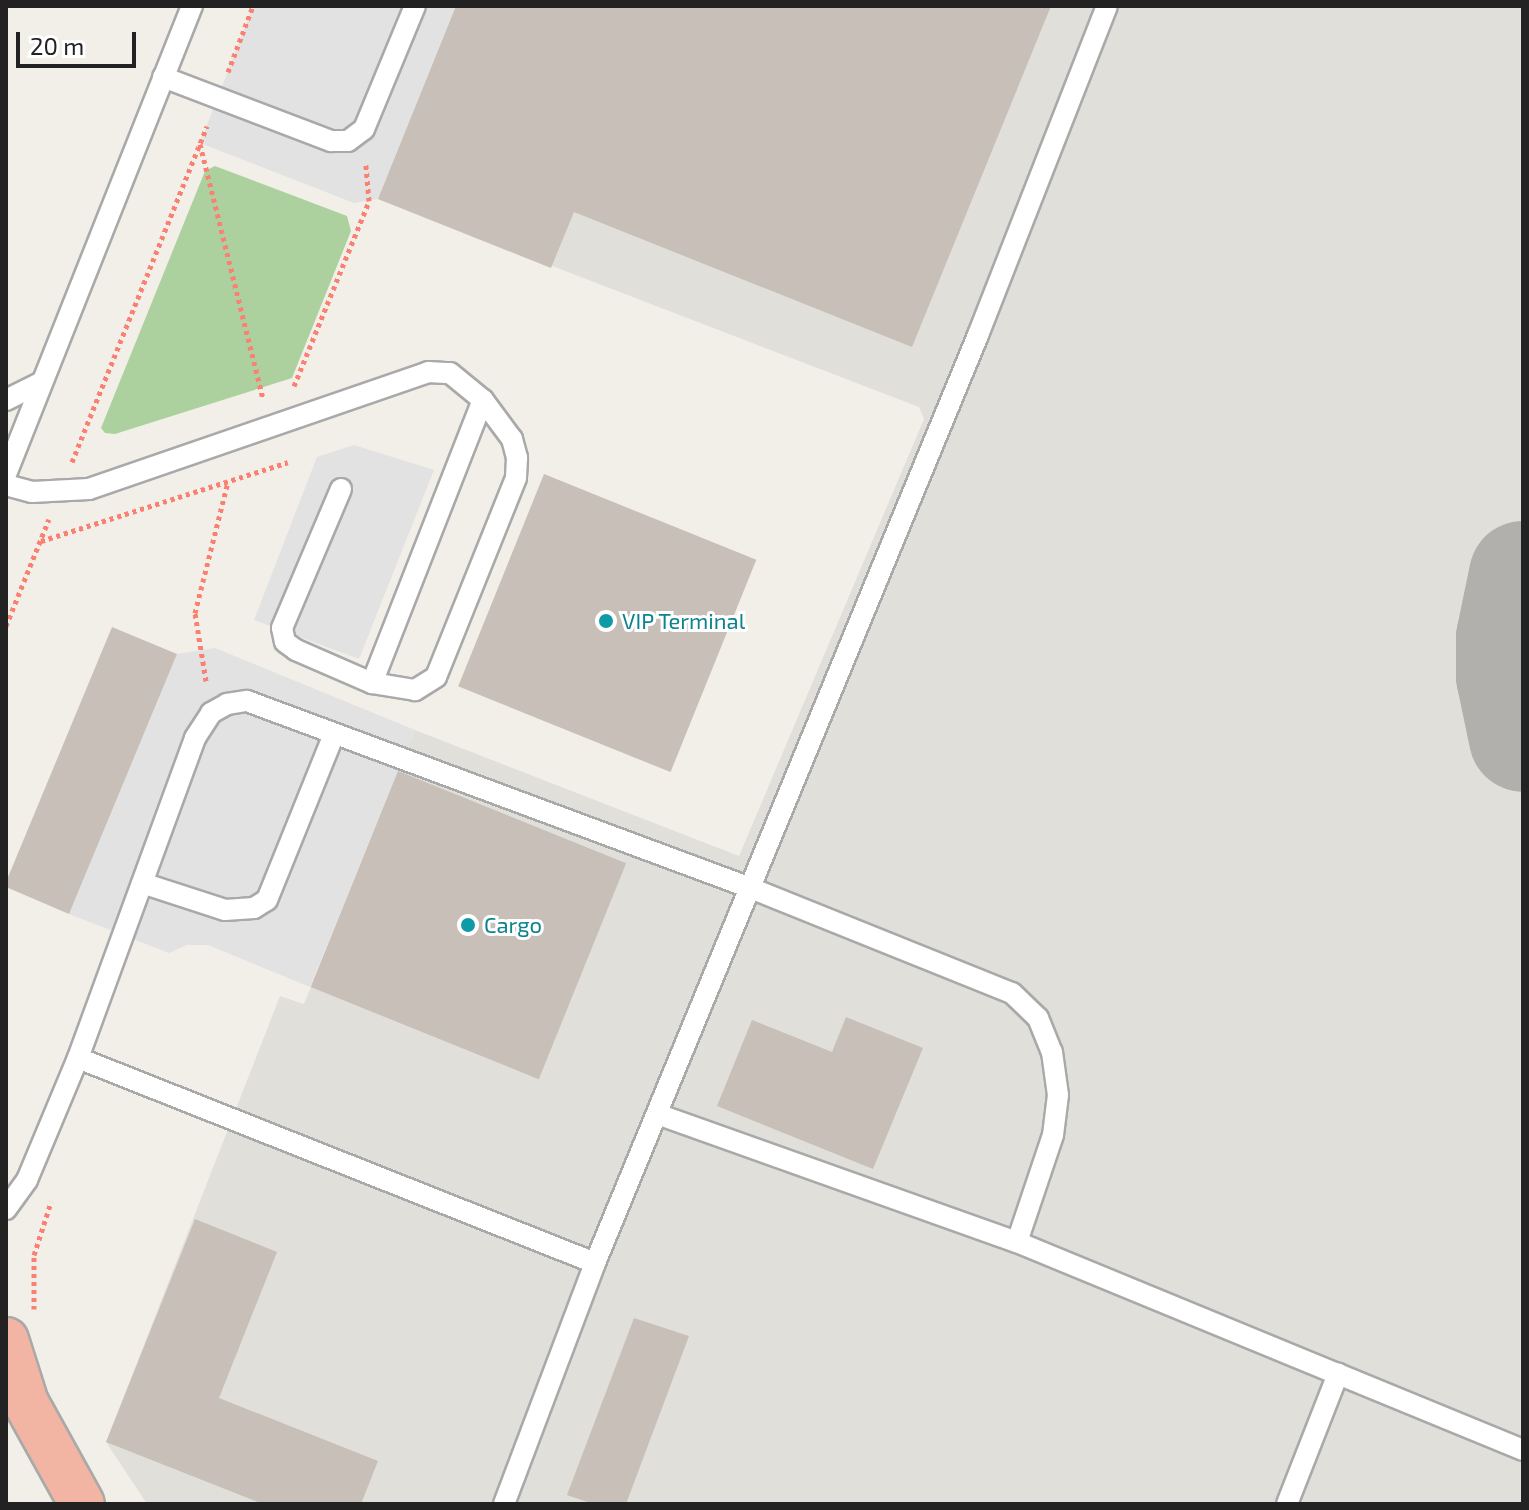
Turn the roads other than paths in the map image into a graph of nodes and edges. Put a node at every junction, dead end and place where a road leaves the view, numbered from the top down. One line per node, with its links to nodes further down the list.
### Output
1 (192, 6): 4 (lane)
2 (415, 6): 4 (lane)
3 (1107, 6): 14 (lane)
4 (163, 77): 5 (lane)
5 (42, 382): 6 (lane); 8 (lane)
6 (6, 400)
7 (483, 400): 9 (lane); 11 (lane); 11 (lane)
8 (6, 474)
9 (6, 485)
10 (341, 489): 11 (lane)
11 (372, 683)
12 (334, 734): 13 (lane); 13 (lane); 14 (lane)
13 (142, 883): 15 (lane)
14 (748, 887): 16 (lane); 18 (lane)
15 (78, 1058): 17 (lane); 19 (lane)
16 (657, 1114): 18 (lane); 19 (lane)
17 (6, 1209)
18 (1017, 1242): 21 (lane)
19 (595, 1263): 24 (lane)
20 (6, 1340): 23 (highway)
21 (1338, 1374): 22 (lane); 25 (lane)
22 (1523, 1450)
23 (82, 1504)
24 (504, 1504)
25 (1287, 1504)

